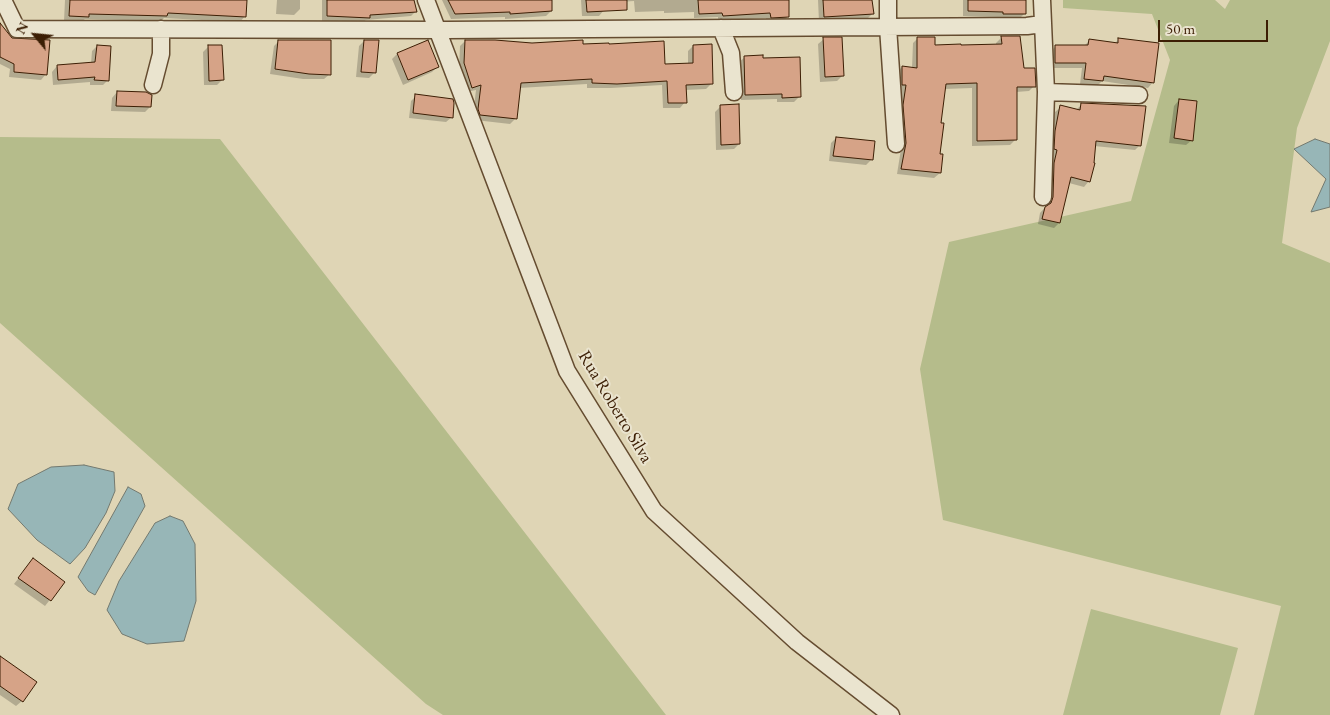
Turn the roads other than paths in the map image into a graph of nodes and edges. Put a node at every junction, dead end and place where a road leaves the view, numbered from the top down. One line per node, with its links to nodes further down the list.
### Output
1 (3, 0): 8 (street)
2 (426, 0): 9 (street, Rua Roberto Silva)
3 (888, 0): 6 (street)
4 (1042, 0): 5 (street)
5 (1042, 24): 6 (street); 12 (street)
6 (888, 27): 7 (street); 14 (street)
7 (721, 28): 9 (street); 11 (street)
8 (161, 29): 9 (street); 10 (street)
9 (437, 30): 16 (street, Rua Roberto Silva)
10 (153, 85)
11 (734, 92)
12 (1046, 92): 13 (street); 15 (street)
13 (1139, 95)
14 (896, 144)
15 (1043, 197)
16 (891, 715)

